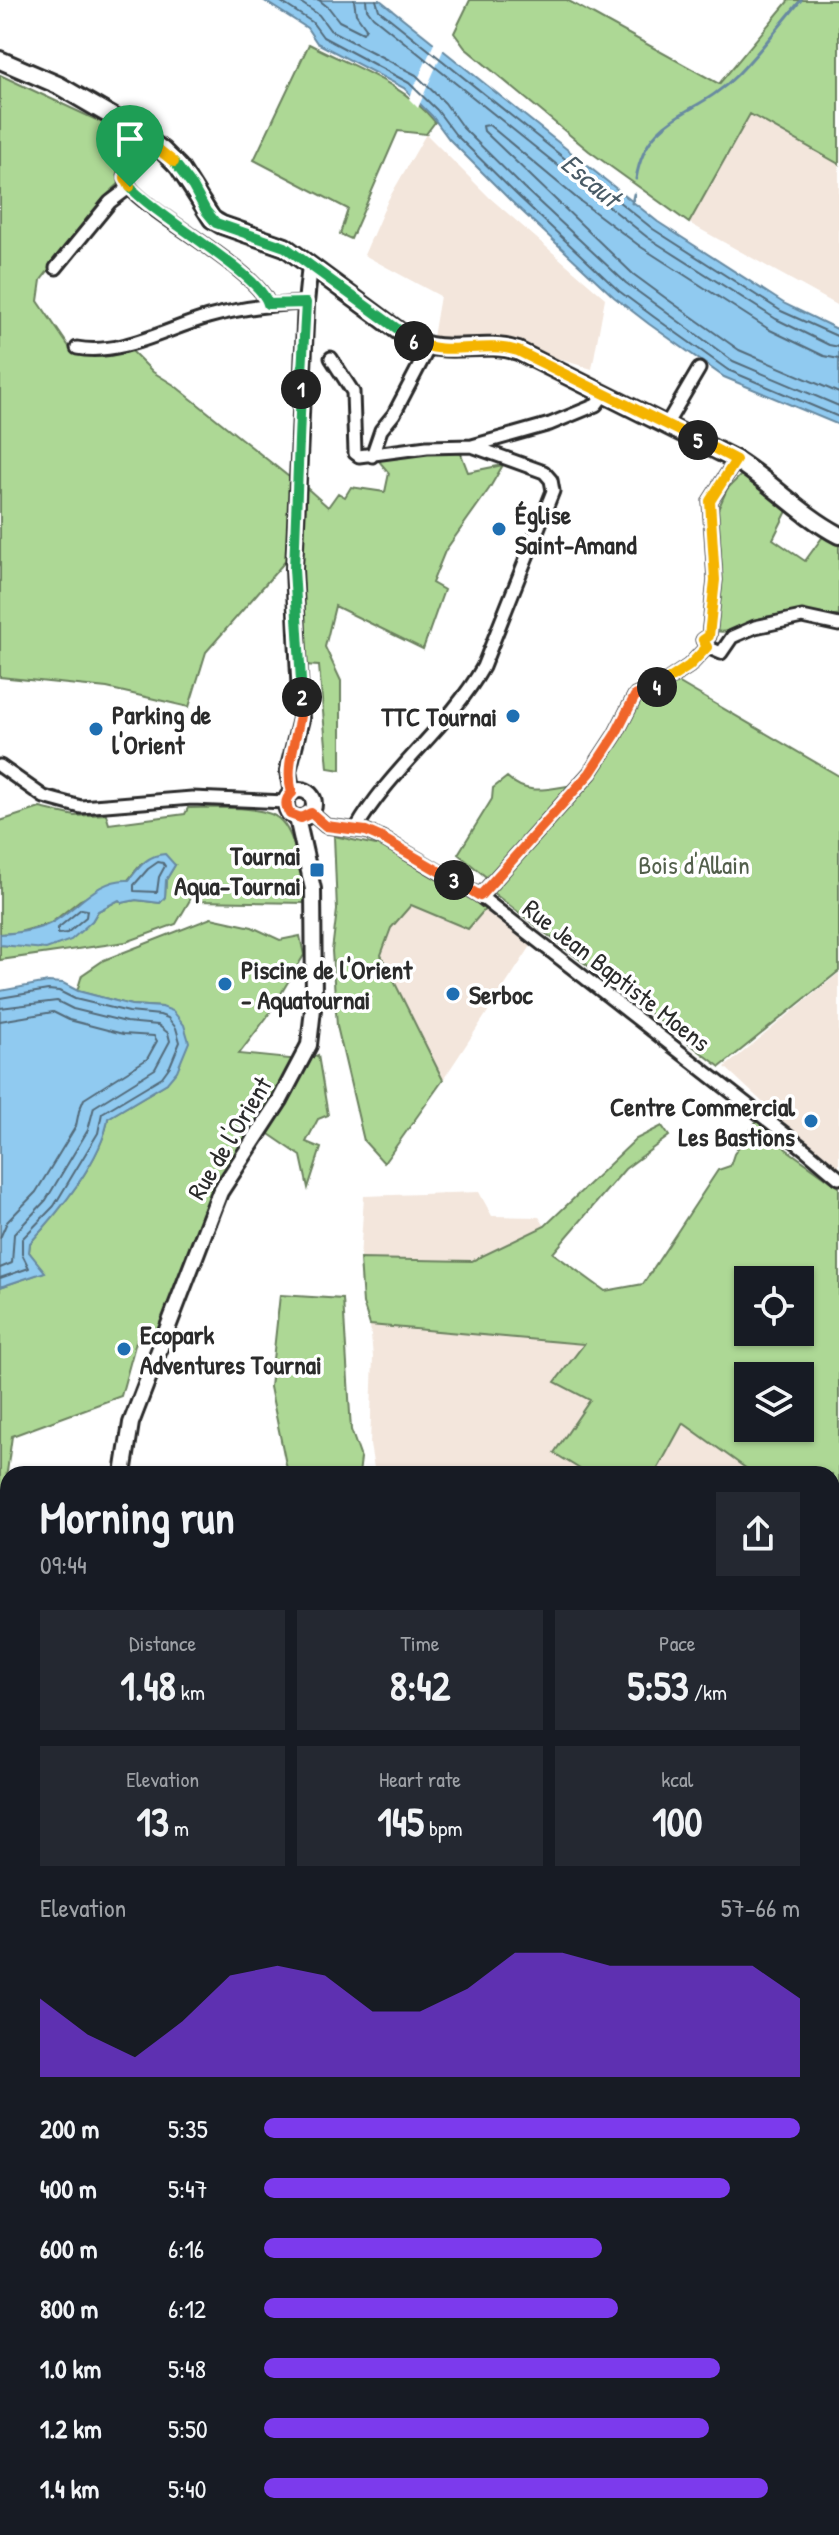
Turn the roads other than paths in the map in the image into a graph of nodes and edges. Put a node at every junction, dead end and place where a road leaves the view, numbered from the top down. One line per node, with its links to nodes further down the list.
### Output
1 (0, 60): 2 (main road)
2 (132, 128): 3 (street); 4 (main road)
3 (130, 187): 5 (street); 7 (street)
4 (310, 265): 6 (street); 8 (main road)
5 (56, 268)
6 (306, 303): 7 (street); 21 (street)
7 (268, 304): 9 (street)
8 (429, 347): 12 (main road); 15 (street)
9 (77, 348)
10 (331, 358): 15 (street)
11 (699, 369): 13 (street)
12 (605, 393): 13 (main road); 14 (street)
13 (666, 425): 16 (main road)
14 (472, 446): 15 (street); 23 (street)
15 (372, 456)
16 (736, 460): 17 (main road); 19 (street)
17 (839, 535)
18 (839, 625): 19 (street)
19 (707, 647): 24 (street)
20 (0, 766): 21 (street)
21 (289, 797): 22 (street); 22 (street)
22 (304, 815): 23 (street, Rue Jean Baptiste Moens); 26 (street, Rue de l'Orient)
23 (356, 829): 24 (street, Rue Jean Baptiste Moens)
24 (480, 896): 25 (street, Rue Jean Baptiste Moens)
25 (839, 1178)
26 (124, 1466)

